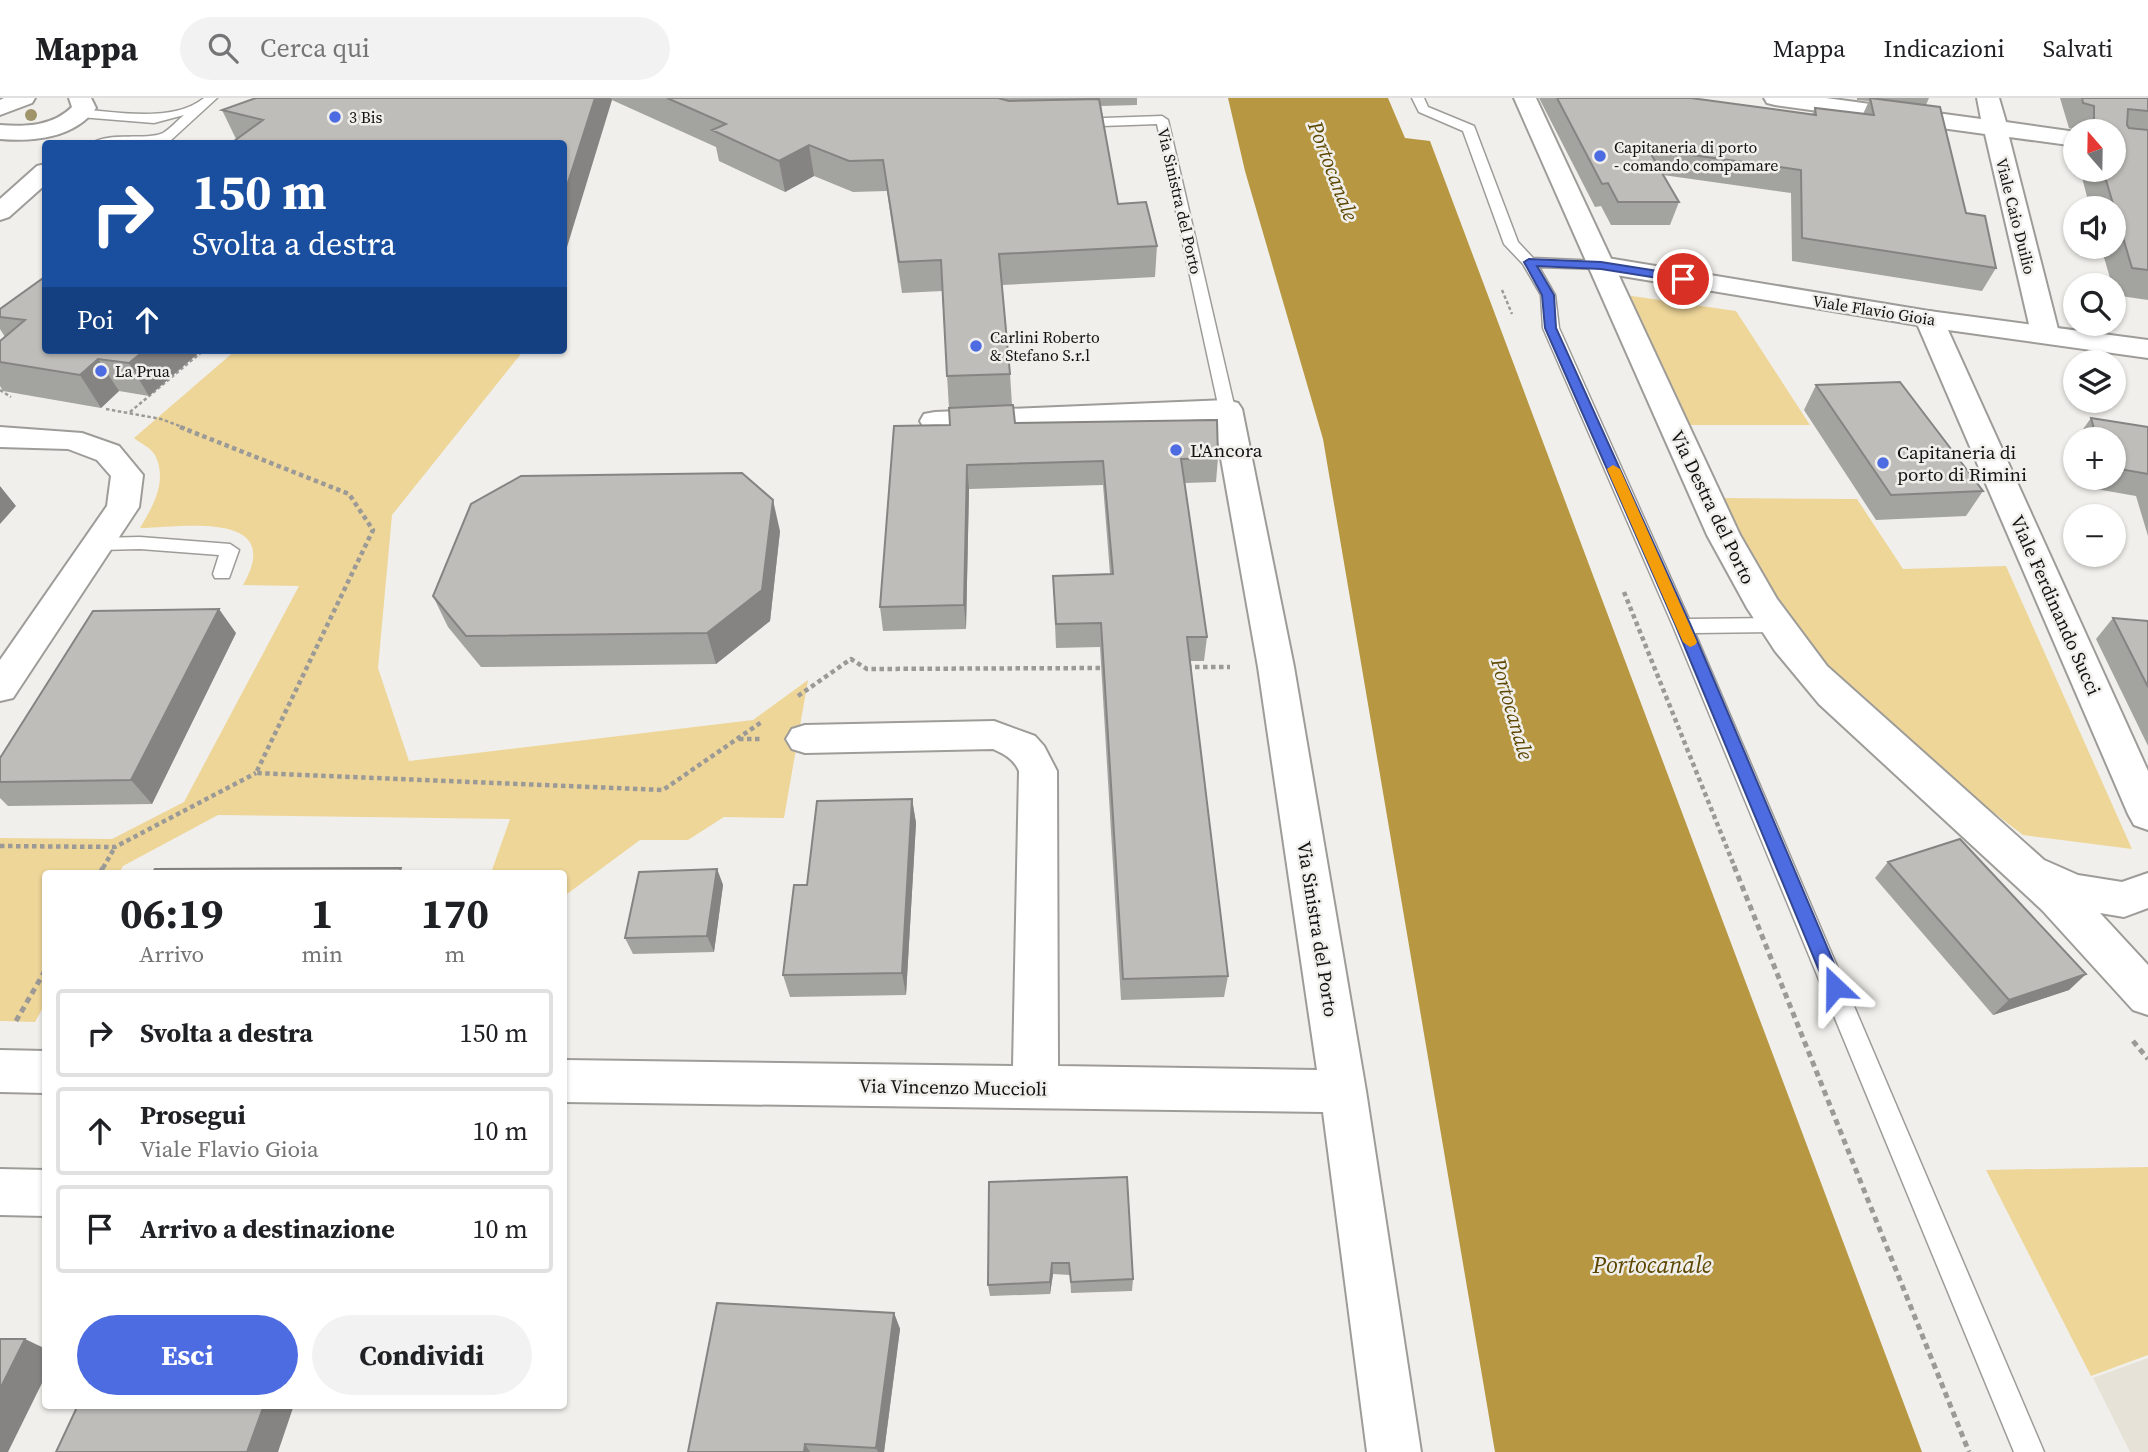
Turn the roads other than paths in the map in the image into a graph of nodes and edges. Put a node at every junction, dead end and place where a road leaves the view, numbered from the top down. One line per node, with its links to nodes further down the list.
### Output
1 (116, 98): 7 (street)
2 (1418, 98): 17 (lane)
3 (1524, 98): 18 (street, Via Destra del Porto)
4 (1775, 98): 10 (street)
5 (1988, 98): 10 (street, Viale Caio Duilio)
6 (206, 102): 7 (lane); 9 (lane)
7 (77, 117): 9 (lane); 11 (street)
8 (1066, 123): 22 (lane, Via Sinistra del Porto)
9 (179, 126): 13 (lane)
10 (1995, 128): 12 (street); 20 (street, Viale Caio Duilio)
11 (5, 133): 14 (street)
12 (2063, 137)
13 (125, 140)
14 (42, 147)
15 (42, 175): 16 (street)
16 (0, 212)
17 (1529, 262): 18 (lane); 28 (lane)
18 (1601, 265): 19 (street, Viale Flavio Gioia); 27 (street, Via Destra del Porto)
19 (1929, 319): 20 (street, Viale Flavio Gioia); 31 (street, Viale Ferdinando Succi)
20 (2045, 333): 21 (street, Viale Flavio Gioia)
21 (2148, 349)
22 (1227, 409): 23 (street); 39 (street, Via Sinistra del Porto)
23 (935, 421)
24 (0, 437): 25 (street)
25 (99, 544): 26 (lane); 29 (street)
26 (222, 574)
27 (1774, 625): 28 (lane); 32 (street, Via Destra del Porto)
28 (1683, 626): 43 (lane)
29 (4, 676)
30 (805, 739): 38 (street)
31 (2148, 814)
32 (2026, 868): 33 (street); 34 (street, Via Destra del Porto)
33 (2148, 890)
34 (2148, 996)
35 (0, 1071): 36 (street)
36 (42, 1072)
37 (567, 1081): 38 (street, Via Vincenzo Muccioli)
38 (1035, 1088): 39 (street, Via Vincenzo Muccioli)
39 (1343, 1091): 42 (street, Via Sinistra del Porto)
40 (0, 1192): 41 (street)
41 (42, 1193)
42 (1394, 1452)
43 (2029, 1452)

